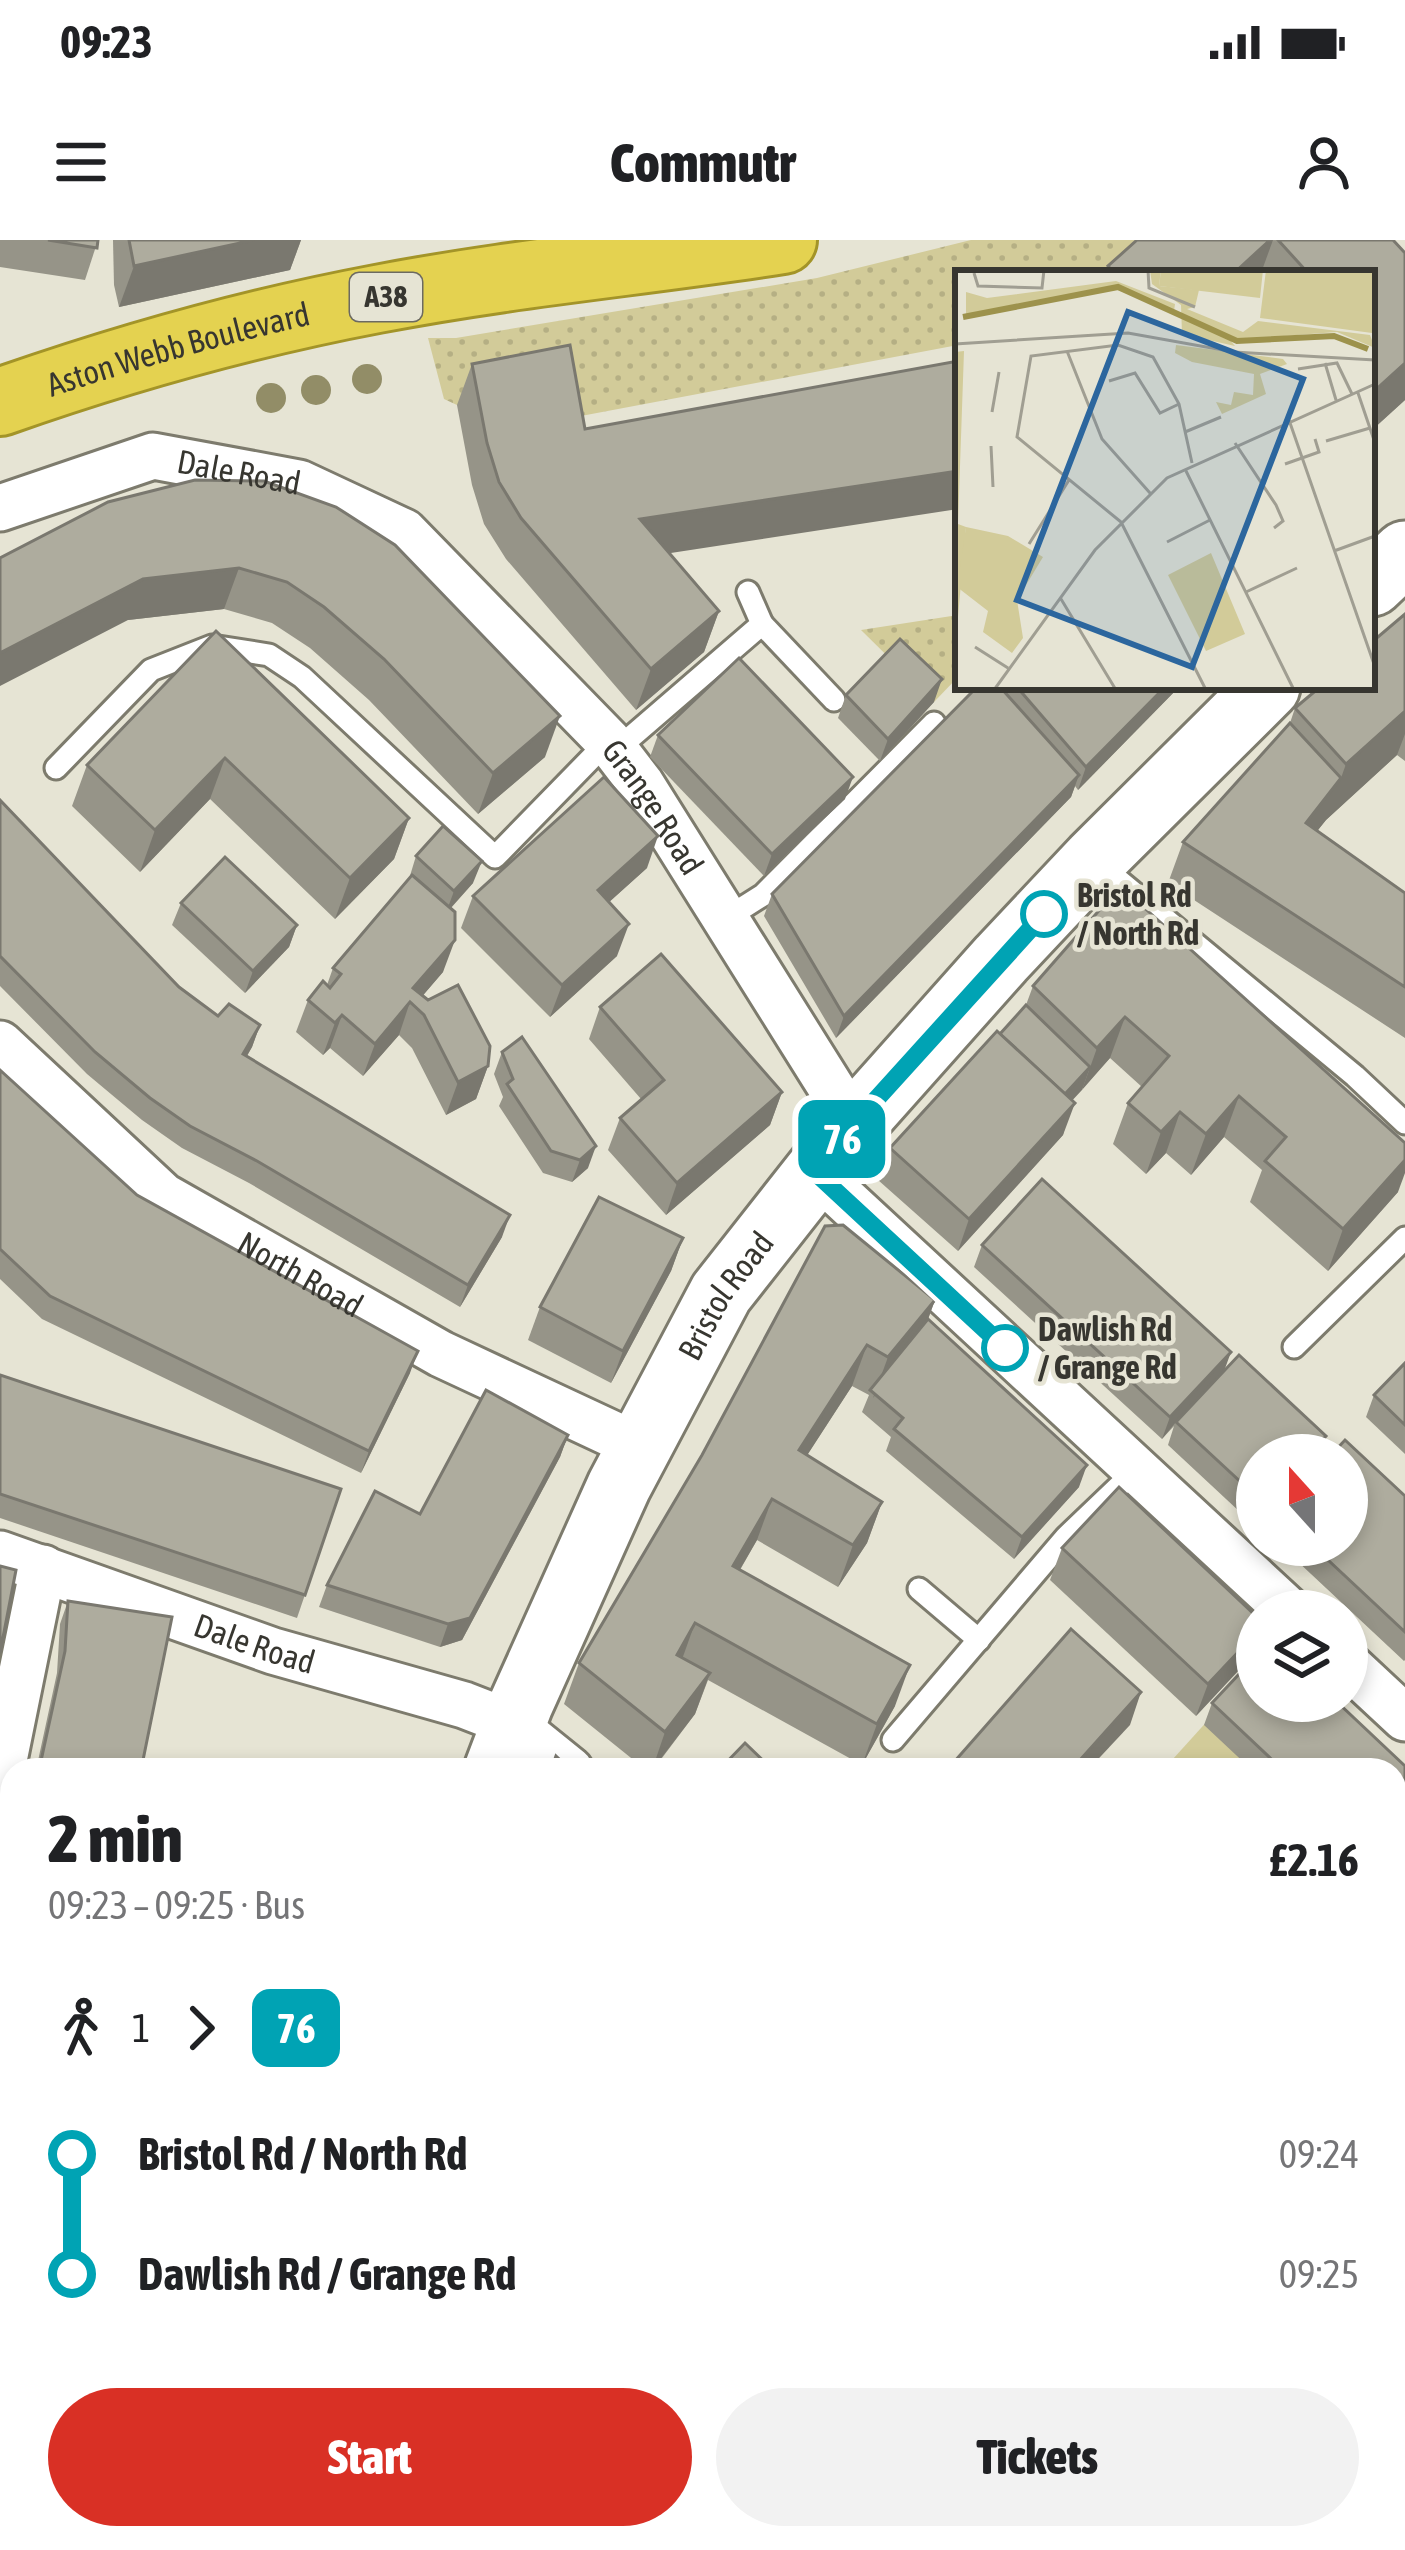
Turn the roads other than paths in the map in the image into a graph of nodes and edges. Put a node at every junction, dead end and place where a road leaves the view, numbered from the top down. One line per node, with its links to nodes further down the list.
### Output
1 (783, 240): 2 (highway, Aston Webb Boulevard / A38)
2 (0, 402)
3 (0, 508): 4 (street, Dale Road)
4 (404, 532): 12 (street, Grange Road)
5 (1405, 553): 6 (main road)
6 (1375, 581)
7 (748, 592): 8 (lane)
8 (762, 624): 10 (lane); 12 (lane)
9 (1265, 690): 14 (main road, Bristol Road)
10 (834, 700)
11 (934, 723): 15 (lane)
12 (612, 745): 13 (lane); 15 (street, Grange Road)
13 (56, 768)
14 (1094, 860): 17 (lane); 18 (main road, Bristol Road)
15 (725, 919): 18 (street, Grange Road)
16 (0, 1044): 22 (street, North Road)
17 (1405, 1123)
18 (854, 1124): 19 (main road, Bristol Road)
19 (815, 1172): 22 (main road, Bristol Road); 23 (street)
20 (1405, 1238): 21 (lane)
21 (1294, 1347)
22 (638, 1446): 31 (main road, Bristol Road)
23 (1136, 1470): 26 (street); 27 (lane)
24 (21, 1561): 31 (street, Dale Road); 32 (street)
25 (920, 1588): 27 (lane)
26 (1266, 1590)
27 (980, 1640): 30 (lane)
28 (1368, 1684): 29 (street)
29 (1405, 1718)
30 (893, 1740)
31 (504, 1747): 33 (street, Dale Road)
32 (2, 1758)
33 (536, 1758)

